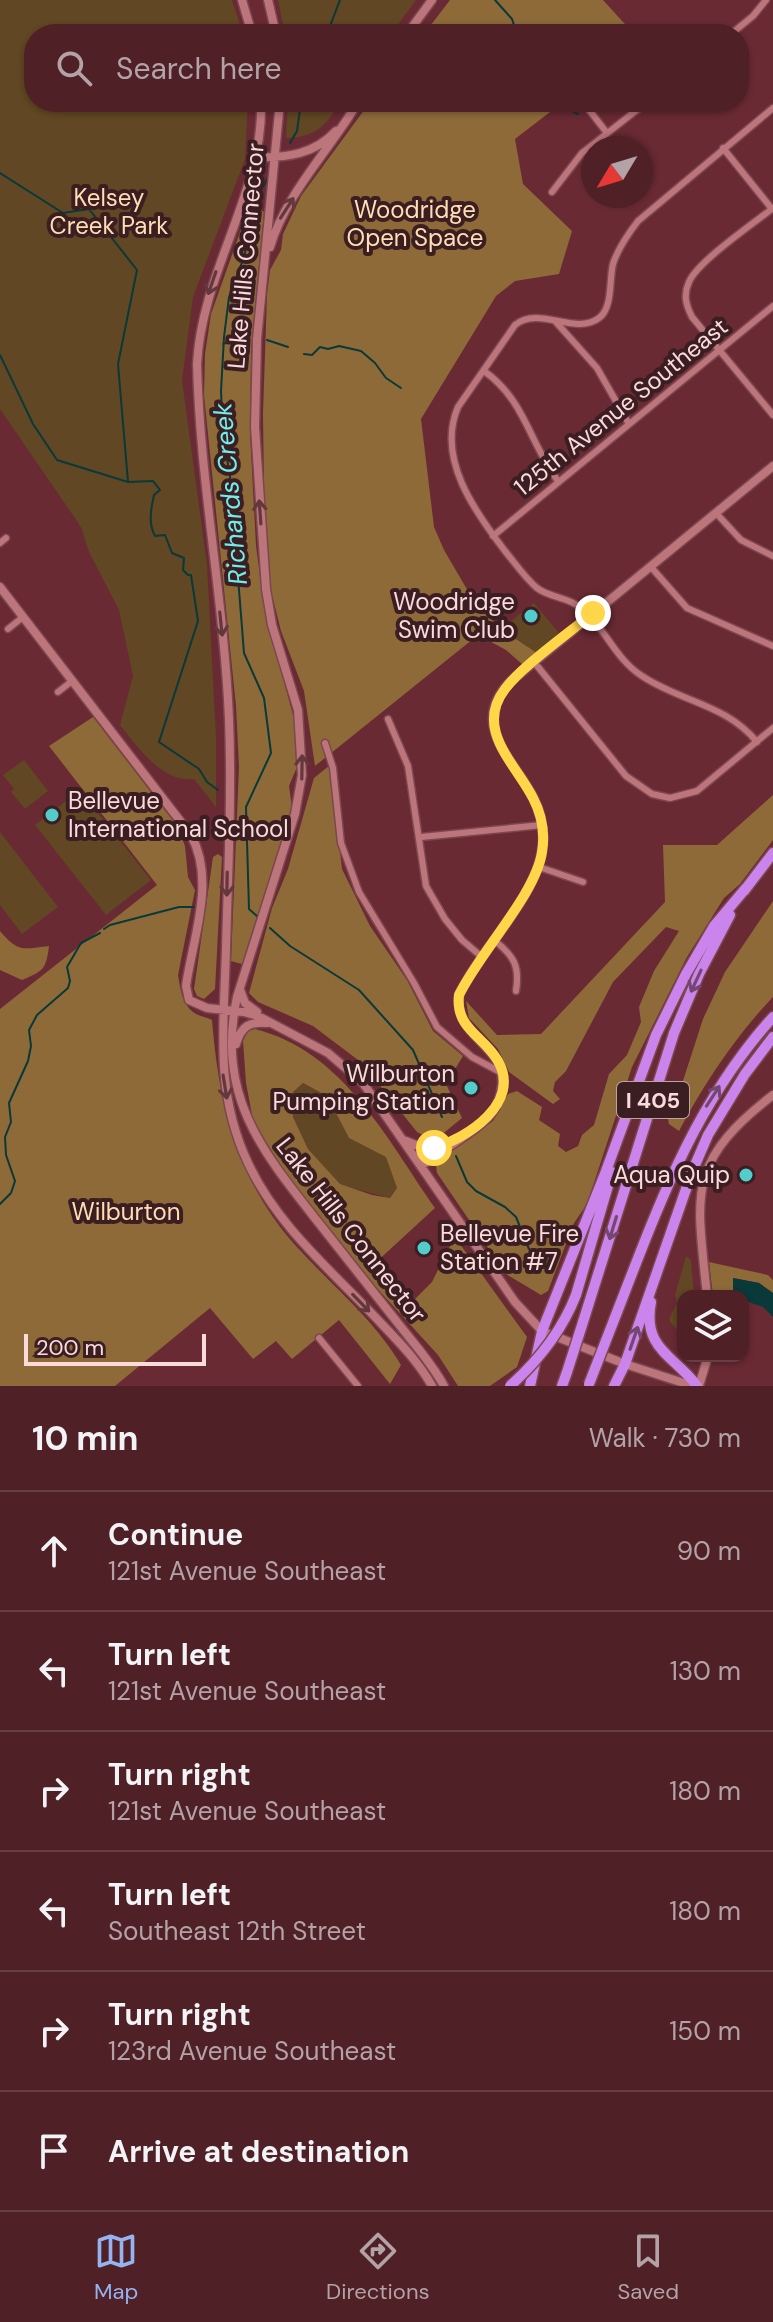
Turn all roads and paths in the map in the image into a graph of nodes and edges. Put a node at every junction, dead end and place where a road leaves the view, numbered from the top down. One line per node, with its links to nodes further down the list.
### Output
1 (242, 0): 5 (main road)
2 (268, 0): 6 (main road)
3 (432, 0): 7 (main road)
4 (766, 0): 8 (street)
5 (249, 24)
6 (274, 24)
7 (414, 24)
8 (743, 24)
9 (773, 108): 17 (street)
10 (260, 112): 18 (main road, Lake Hills Connector)
11 (279, 112): 19 (main road, Lake Hills Connector)
12 (350, 112): 19 (main road)
13 (352, 112): 22 (main road, one-way to 13)
14 (591, 112): 16 (street)
15 (634, 112): 16 (street)
16 (607, 133): 20 (street)
17 (723, 148): 21 (street); 24 (street)
18 (256, 157): 19 (main road); 57 (main road, Lake Hills Connector, one-way to 57)
19 (275, 157): 22 (main road, Lake Hills Connector)
20 (552, 192)
21 (772, 208): 25 (street)
22 (264, 267): 55 (main road, Lake Hills Connector, one-way to 22)
23 (773, 306): 25 (street, 125th Avenue Southeast)
24 (555, 321): 26 (street); 28 (street)
25 (719, 350): 27 (street); 28 (street, 125th Avenue Southeast)
26 (484, 371): 30 (street); 32 (street)
27 (773, 415)
28 (629, 424): 30 (street, 125th Avenue Southeast)
29 (773, 466): 31 (main road)
30 (558, 481): 32 (street, 125th Avenue Southeast)
31 (716, 513): 33 (street); 34 (main road)
32 (493, 536): 37 (street)
33 (773, 556)
34 (651, 567): 37 (main road); 39 (street)
35 (0, 587): 36 (main road)
36 (23, 617): 38 (street); 41 (main road)
37 (589, 617): 40 (main road); 45 (street)
38 (8, 629)
39 (773, 646)
40 (533, 661): 45 (street); 47 (main road)
41 (72, 681): 42 (street); 57 (main road)
42 (58, 692)
43 (388, 719): 48 (street)
44 (773, 728): 45 (street)
45 (757, 742)
46 (325, 743): 63 (street)
47 (542, 825): 48 (street); 50 (main road)
48 (421, 837): 54 (street)
49 (773, 853): 52 (highway, I 405)
50 (539, 867): 51 (street); 53 (main road)
51 (583, 882)
52 (746, 888): 65 (highway); 81 (highway, I 405, one-way to 81, bridge)
53 (494, 940): 54 (main road); 56 (street)
54 (482, 957): 63 (main road)
55 (240, 988): 58 (main road, Lake Hills Connector); 60 (main road)
56 (516, 991)
57 (222, 1010): 58 (main road); 77 (main road, Lake Hills Connector, one-way to 77)
58 (235, 1010): 60 (main road); 62 (main road, Lake Hills Connector)
59 (773, 1017): 75 (highway, I 405, one-way to 59, bridge)
60 (274, 1024): 62 (main road); 66 (main road)
61 (773, 1037): 69 (highway)
62 (233, 1052): 78 (main road, Lake Hills Connector)
63 (502, 1073): 67 (main road)
64 (773, 1095): 70 (main road)
65 (627, 1116): 71 (highway); 79 (highway, bridge)
66 (402, 1138): 67 (main road); 68 (main road)
67 (451, 1143): 68 (main road)
68 (421, 1166): 71 (main road)
69 (658, 1267): 74 (highway, one-way to 69); 83 (highway)
70 (706, 1290)
71 (542, 1331): 74 (main road); 80 (highway)
72 (319, 1338): 76 (street)
73 (706, 1362): 83 (main road)
74 (625, 1364): 82 (highway); 83 (main road)
75 (589, 1385)
76 (358, 1386)
77 (432, 1386)
78 (444, 1386)
79 (510, 1386)
80 (530, 1386)
81 (562, 1386)
82 (614, 1386)
83 (696, 1386)

